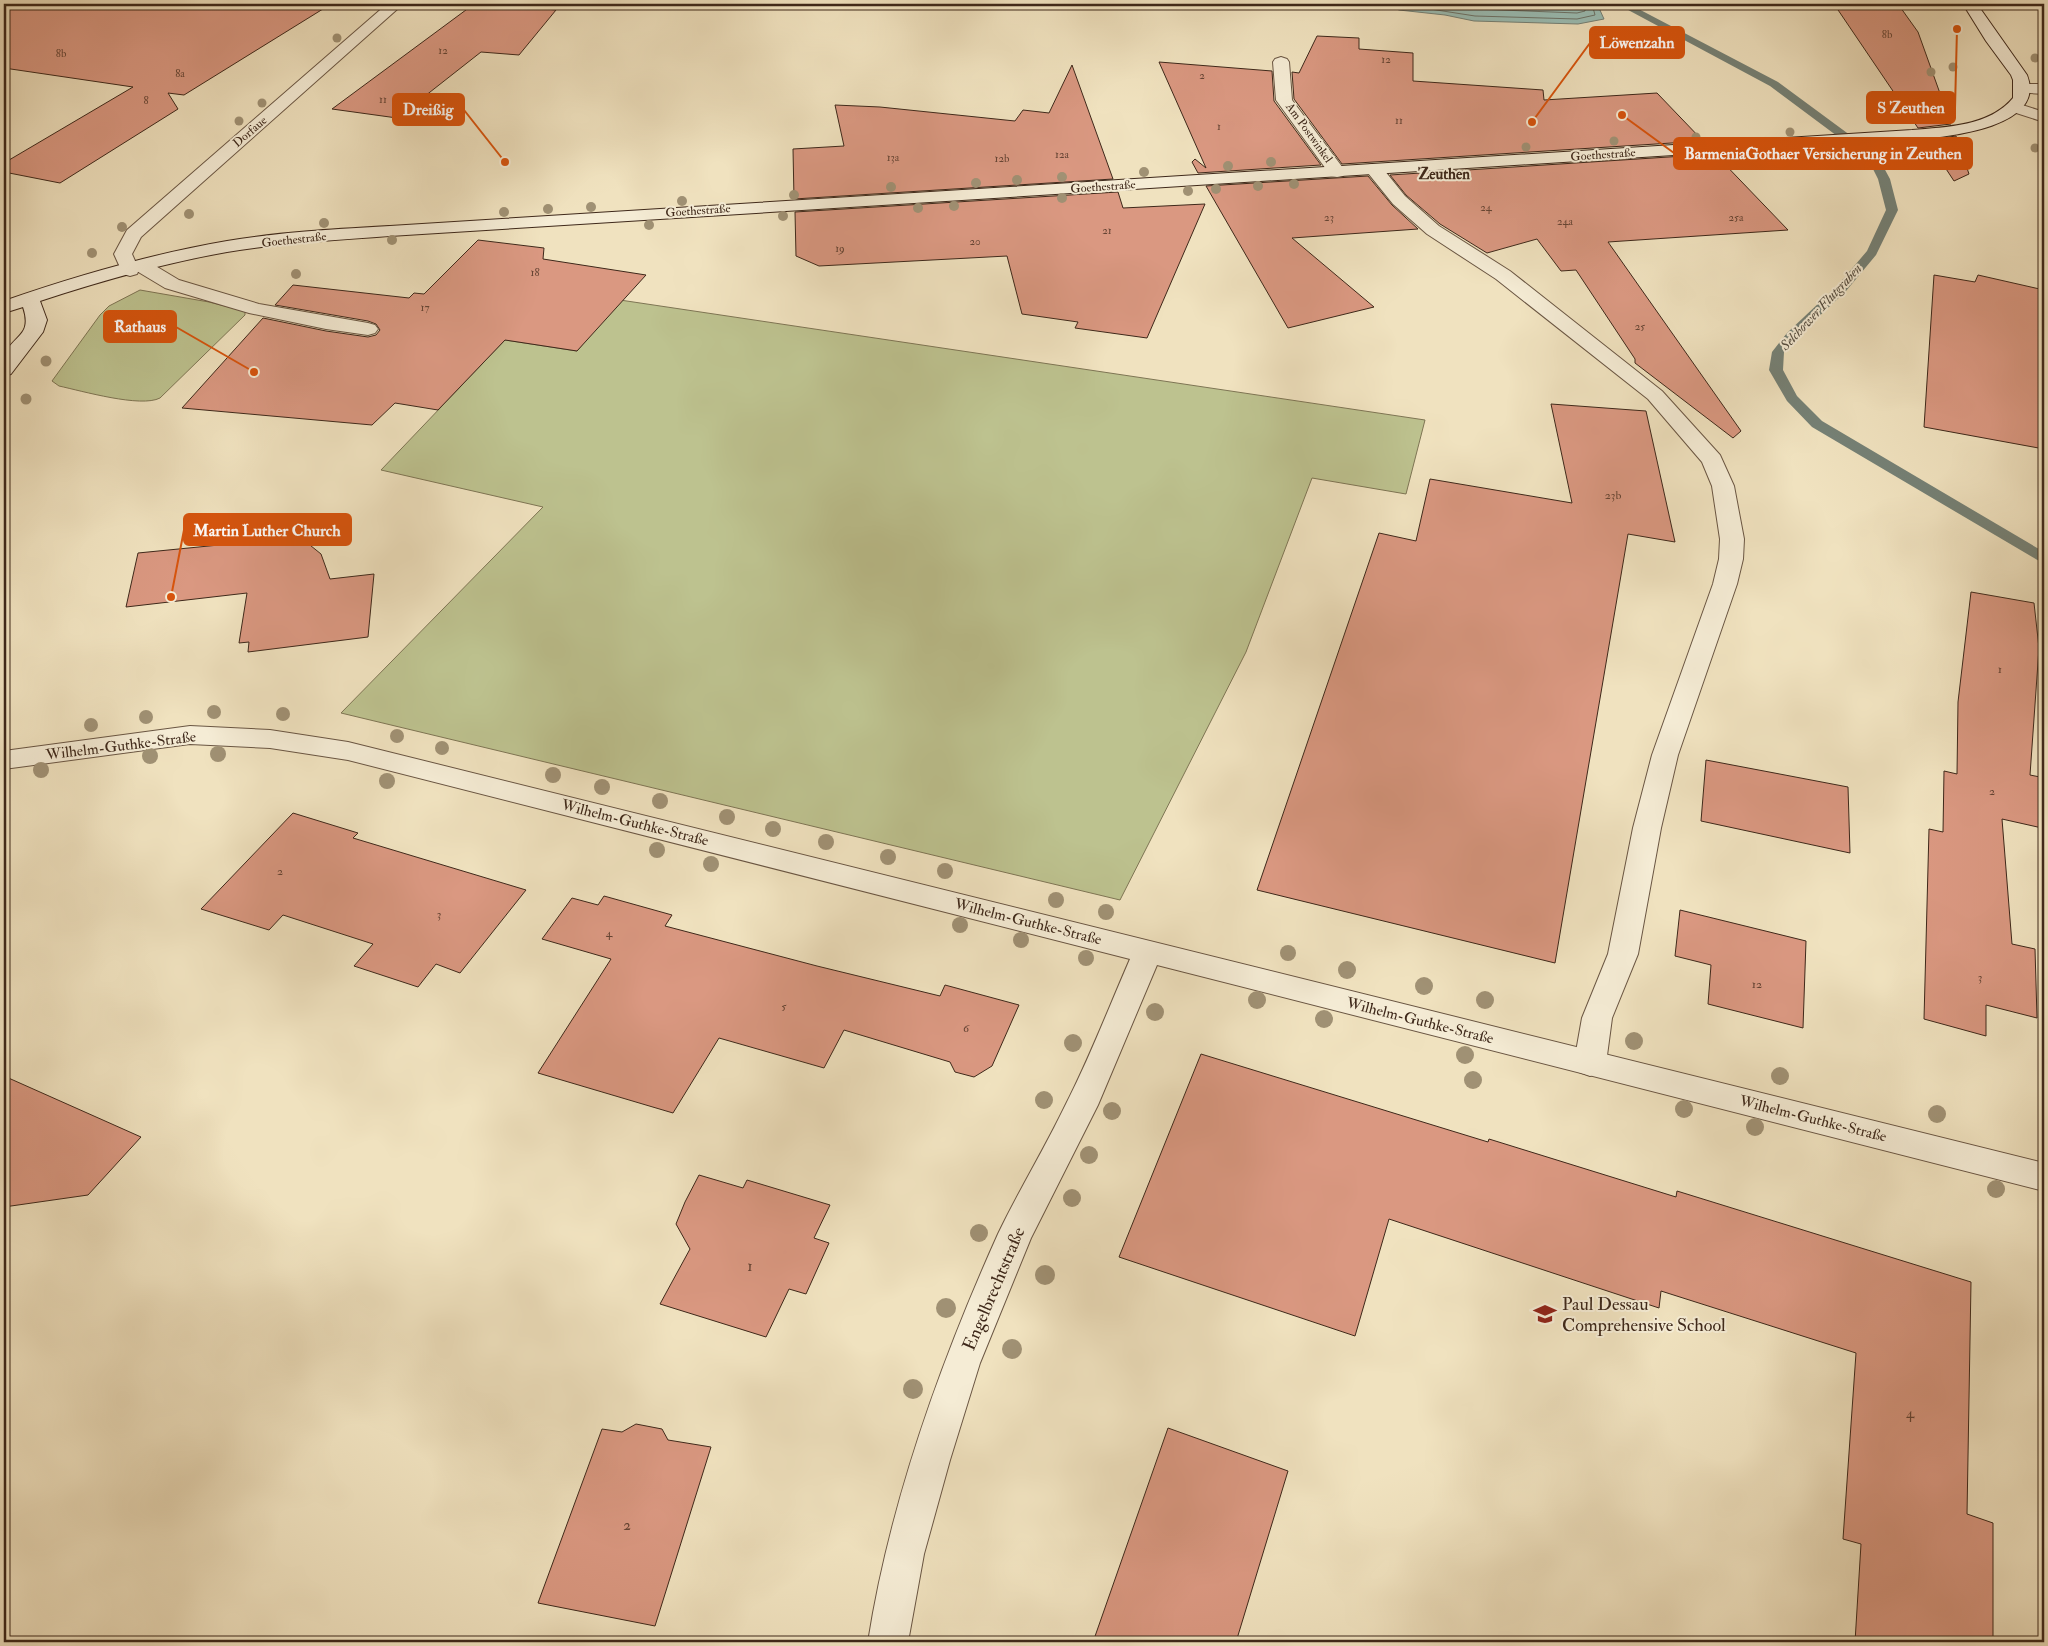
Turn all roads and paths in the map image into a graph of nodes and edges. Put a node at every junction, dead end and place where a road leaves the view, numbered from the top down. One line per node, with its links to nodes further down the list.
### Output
1 (396, 4): 10 (street, Dorfaue)
2 (1970, 4): 4 (street)
3 (1281, 62): 9 (street, Am Postwinkel)
4 (2022, 88): 5 (street); 6 (street)
5 (2044, 89)
6 (2016, 108): 7 (street); 8 (street, Goethestraße)
7 (2044, 116)
8 (1374, 170): 9 (street, Goethestraße); 17 (street)
9 (1338, 172): 10 (street, Goethestraße)
10 (136, 268): 11 (street, Goethestraße); 13 (street)
11 (29, 298): 12 (street, Goethestraße); 14 (street)
12 (4, 307)
13 (368, 329)
14 (4, 370)
15 (4, 760): 16 (street, Wilhelm-Guthke-Straße)
16 (1148, 953): 17 (street, Wilhelm-Guthke-Straße); 19 (street, Engelbrechtstraße)
17 (1590, 1063): 18 (street, Wilhelm-Guthke-Straße)
18 (2044, 1177)
19 (888, 1642)

